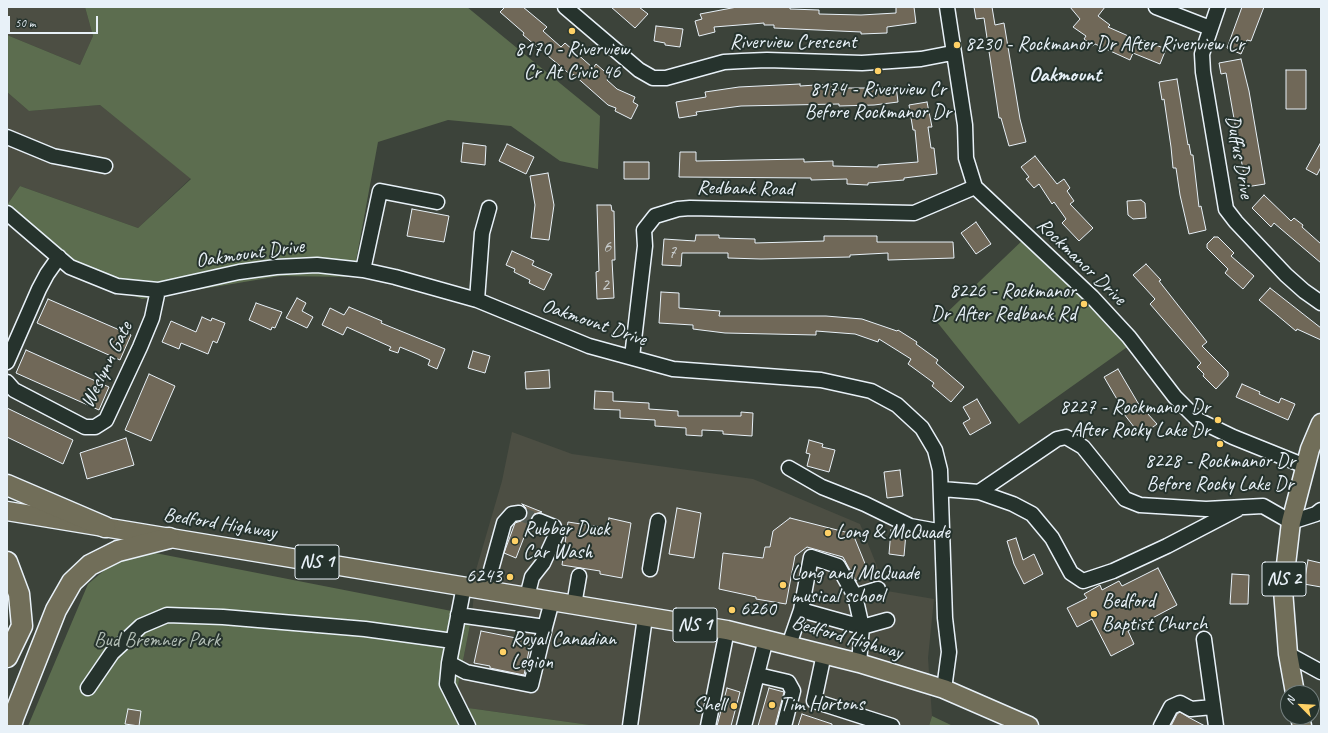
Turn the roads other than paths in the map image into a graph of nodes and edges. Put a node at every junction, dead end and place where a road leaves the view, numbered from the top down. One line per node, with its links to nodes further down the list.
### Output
1 (565, 7): 6 (street, Riverview Crescent)
2 (947, 7): 6 (street, Rockmanor Drive)
3 (1156, 7): 5 (street)
4 (1218, 7): 5 (street, Duffus Drive)
5 (1210, 28): 17 (street, Duffus Drive)
6 (952, 53): 9 (street, Rockmanor Drive)
7 (7, 137): 8 (street)
8 (105, 166)
9 (975, 187): 18 (street, Redbank Road); 22 (street, Rockmanor Drive)
10 (436, 202): 14 (street)
11 (490, 208): 16 (street)
12 (7, 212): 13 (street, Oakmount Drive)
13 (59, 257): 15 (street, Oakmount Drive); 19 (street)
14 (363, 270): 15 (street, Oakmount Drive); 16 (street, Oakmount Drive)
15 (158, 290): 20 (street, Weslynn Gate)
16 (477, 300): 18 (street, Oakmount Drive)
17 (1321, 303)
18 (632, 357): 25 (street, Oakmount Drive)
19 (7, 362)
20 (7, 382)
21 (1321, 423): 22 (main road, NS 2)
22 (1305, 466): 33 (main road, NS 2)
23 (789, 468): 35 (street)
24 (7, 485): 34 (highway)
25 (942, 489): 26 (street); 35 (street, Oakmount Drive)
26 (979, 492): 27 (street); 27 (street)
27 (1242, 507): 33 (street)
28 (1321, 510): 33 (street)
29 (7, 511): 34 (main road, Bedford Highway / NS 1)
30 (519, 513): 42 (street)
31 (539, 520): 44 (street)
32 (658, 521): 38 (street)
33 (1291, 522): 59 (main road, NS 2)
34 (105, 527): 36 (main road, Bedford Highway / NS 1)
35 (943, 532): 67 (street, Oakmount Drive)
36 (169, 538): 40 (main road, Bedford Highway / NS 1); 69 (highway)
37 (7, 562): 60 (highway)
38 (650, 569)
39 (579, 576): 46 (street)
40 (464, 586): 42 (main road, Bedford Highway / NS 1); 48 (street)
41 (878, 589): 43 (street)
42 (488, 590): 44 (main road, Bedford Highway / NS 1)
43 (855, 596): 47 (street); 52 (street)
44 (527, 597): 45 (main road, Bedford Highway / NS 1)
45 (552, 601): 46 (main road, Bedford Highway / NS 1); 51 (street)
46 (574, 605): 49 (main road, Bedford Highway / NS 1)
47 (801, 610): 52 (street); 57 (street)
48 (458, 615): 51 (street); 56 (street)
49 (645, 617): 53 (main road, Bedford Highway / NS 1); 71 (street)
50 (887, 620): 52 (street)
51 (545, 627): 61 (street)
52 (862, 627): 62 (street)
53 (727, 630): 54 (main road, Bedford Highway / NS 1); 72 (street)
54 (766, 639): 57 (main road, Bedford Highway / NS 1); 64 (street)
55 (1204, 639): 68 (street)
56 (453, 641): 61 (street); 66 (street)
57 (789, 645): 58 (main road, Bedford Highway / NS 1)
58 (824, 654): 62 (main road, Bedford Highway / NS 1); 75 (street)
59 (1288, 654): 63 (street); 65 (main road, NS 2)
60 (7, 657)
61 (449, 663): 70 (street)
62 (859, 663): 67 (main road, Bedford Highway / NS 1)
63 (1321, 672)
64 (758, 675): 73 (street); 74 (street)
65 (1294, 685)
66 (88, 688)
67 (944, 689): 76 (main road, Bedford Highway / NS 1)
68 (1213, 707): 77 (street); 78 (street)
69 (12, 726)
70 (468, 726)
71 (630, 726)
72 (708, 726)
73 (744, 726)
74 (784, 726)
75 (892, 726)
76 (1029, 726)
77 (1161, 726)
78 (1216, 726)

